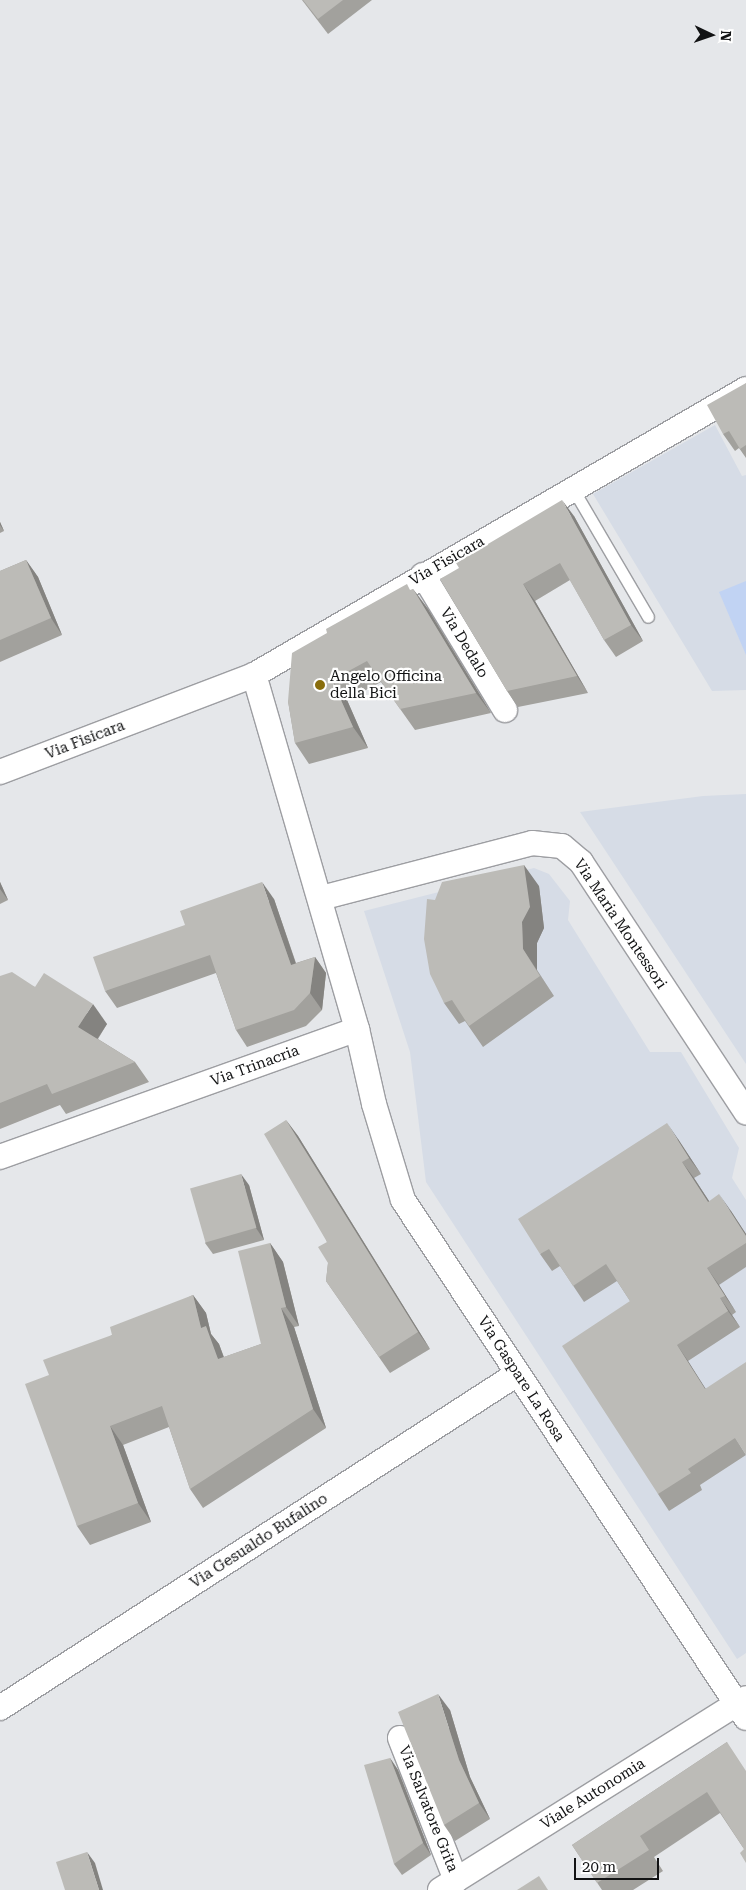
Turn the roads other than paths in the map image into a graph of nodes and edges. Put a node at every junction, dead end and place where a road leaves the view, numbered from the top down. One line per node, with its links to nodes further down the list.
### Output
1 (746, 389): 2 (street, Via Fisicara)
2 (573, 489): 3 (street, Via Fisicara); 4 (lane)
3 (423, 575): 5 (street, Via Fisicara); 6 (street, Via Dedalo)
4 (648, 617)
5 (254, 675): 7 (street, Via Fisicara); 8 (street)
6 (505, 710)
7 (1, 768)
8 (321, 898): 9 (street); 10 (street, Via Maria Montessori)
9 (357, 1029): 11 (street, Via Trinacria); 12 (street, Via Gaspare La Rosa)
10 (746, 1112)
11 (0, 1157)
12 (517, 1374): 13 (street, Via Gaspare La Rosa); 14 (street, Via Gesualdo Bufalino)
13 (743, 1707): 16 (street, Viale Autonomia)
14 (0, 1708)
15 (400, 1738): 16 (street, Via Salvatore Grita)
16 (448, 1885)

